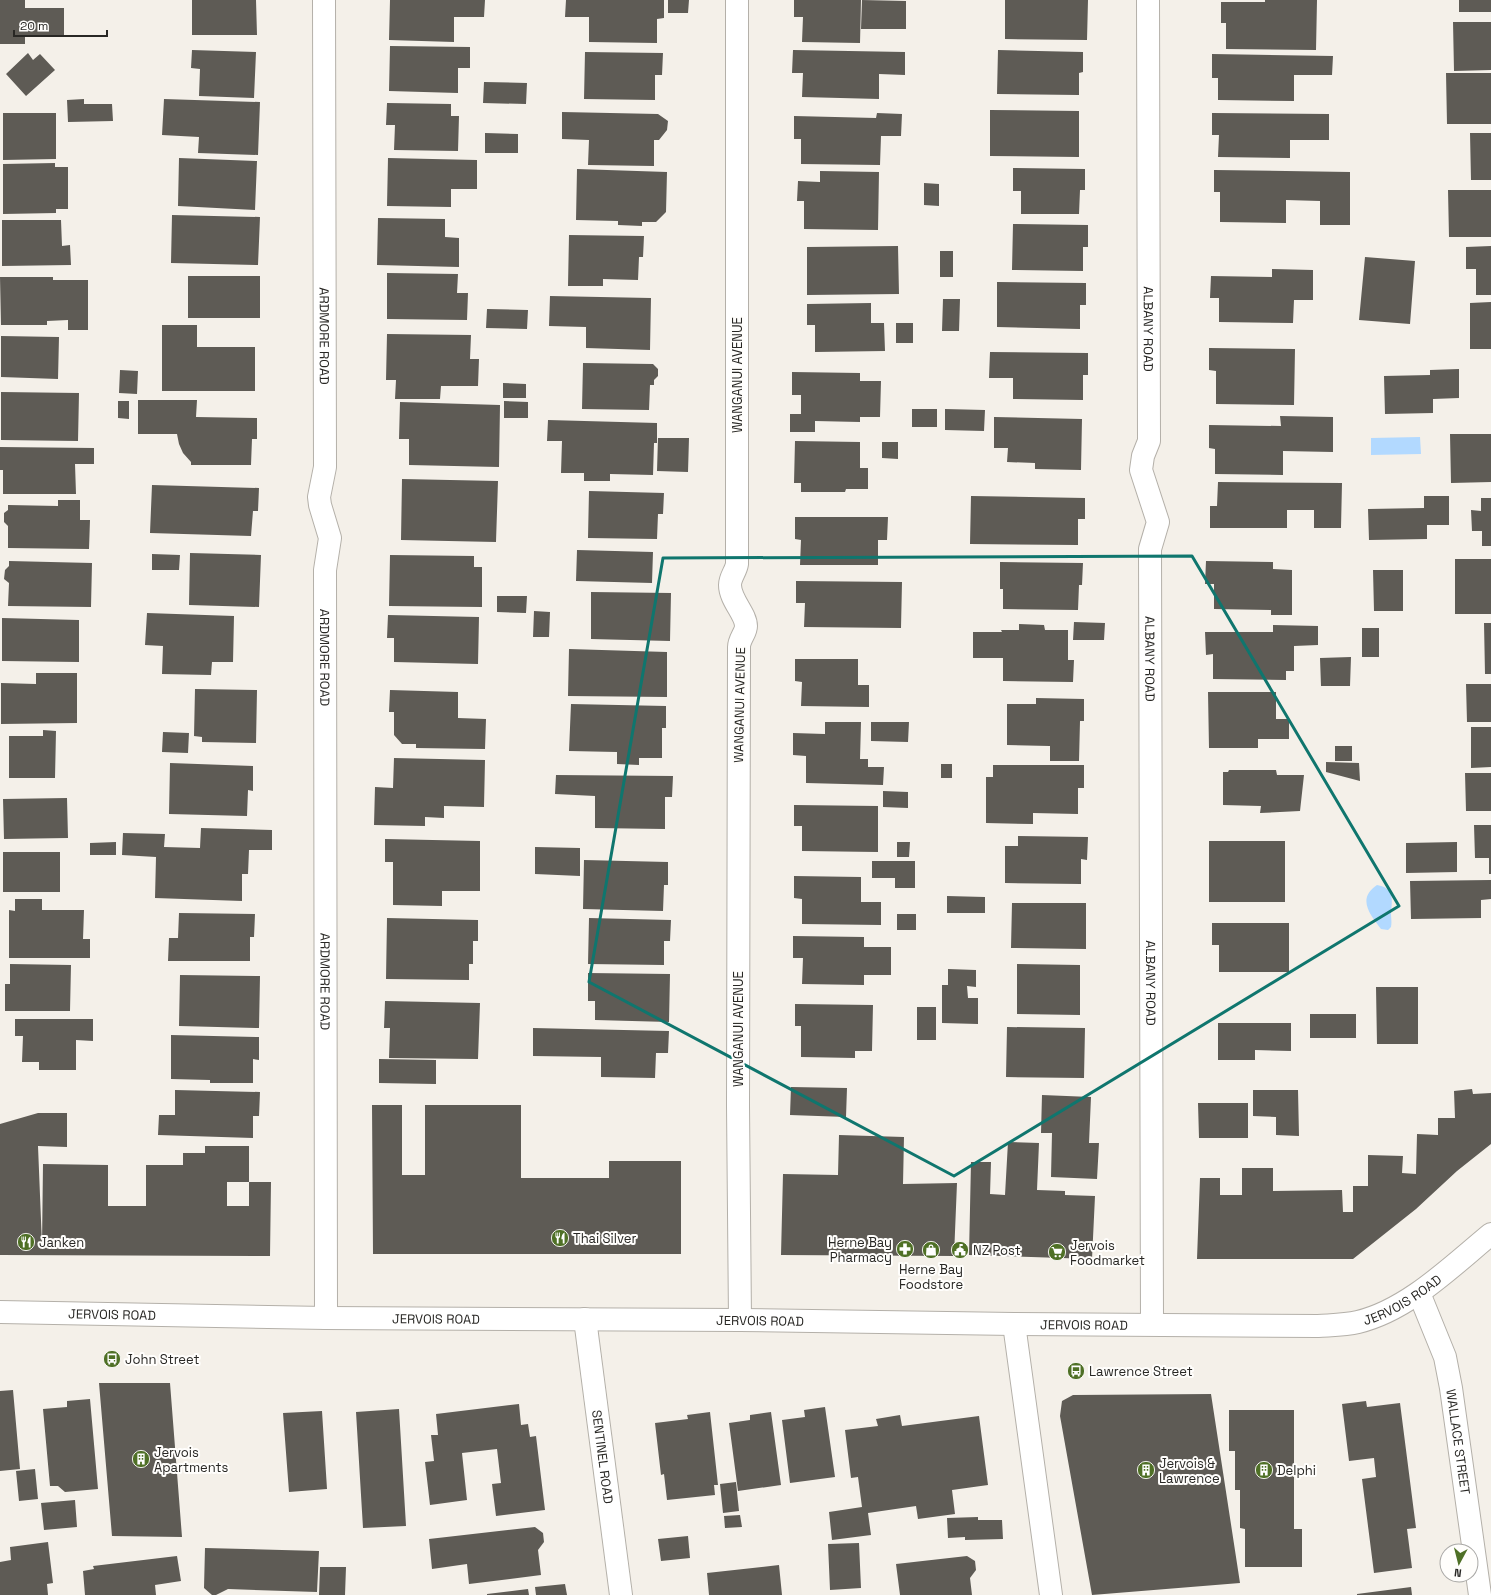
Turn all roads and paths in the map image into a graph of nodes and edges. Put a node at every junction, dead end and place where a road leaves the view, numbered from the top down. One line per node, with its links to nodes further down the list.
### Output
1 (324, 0): 7 (street, ARDMORE ROAD)
2 (737, 0): 9 (street, WANGANUI AVENUE)
3 (1148, 0): 11 (street, ALBANY ROAD)
4 (1491, 1234): 5 (street, JERVOIS ROAD)
5 (1419, 1293): 11 (street, JERVOIS ROAD); 14 (street, WALLACE STREET)
6 (0, 1312): 7 (street, JERVOIS ROAD)
7 (326, 1318): 8 (street, JERVOIS ROAD)
8 (585, 1319): 9 (street, JERVOIS ROAD); 12 (street, SENTINEL ROAD)
9 (740, 1320): 10 (street, JERVOIS ROAD)
10 (1014, 1324): 11 (street, JERVOIS ROAD); 13 (street)
11 (1152, 1324)
12 (621, 1595)
13 (1050, 1595)
14 (1480, 1595)

